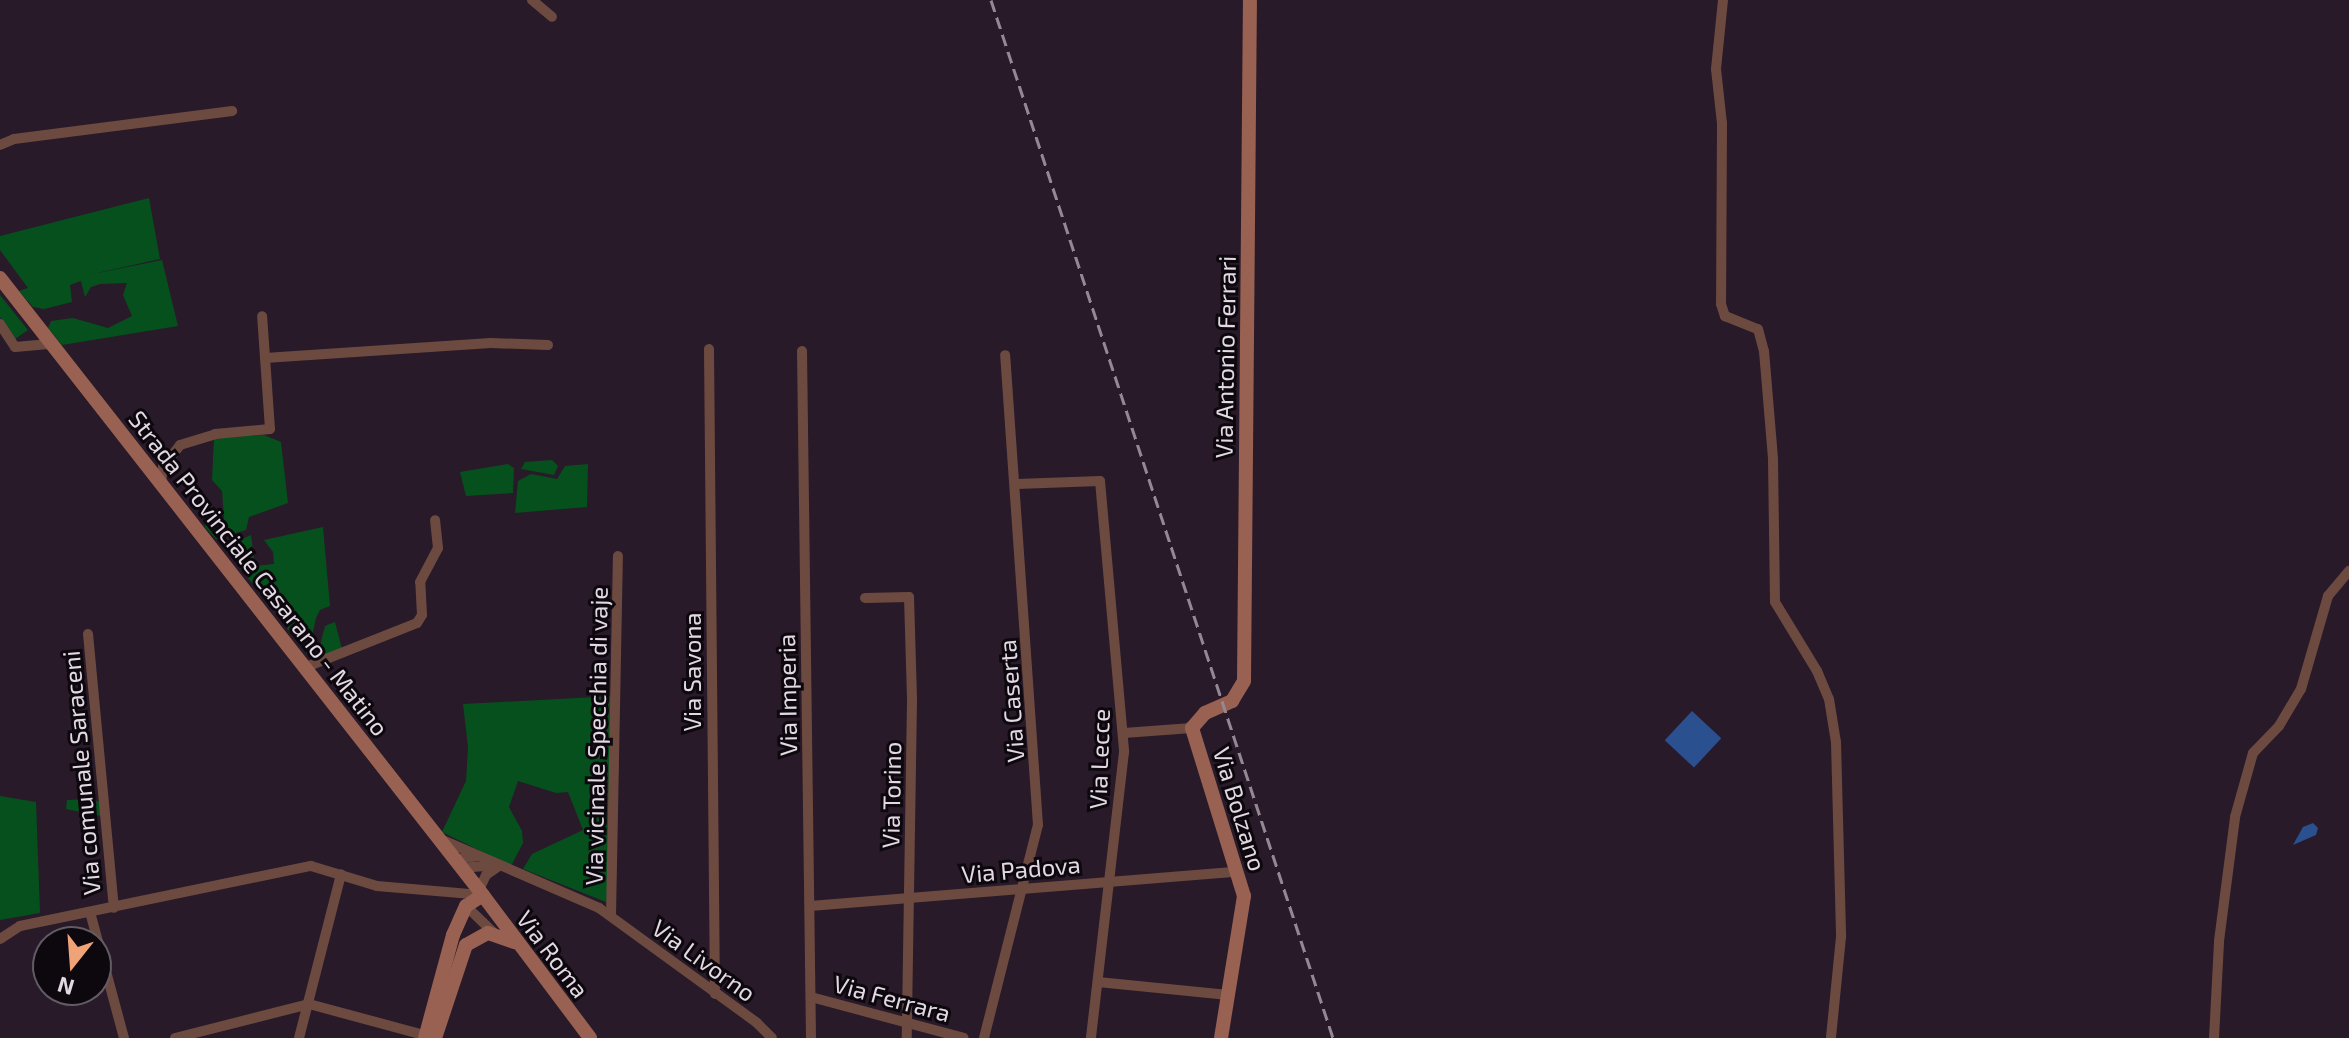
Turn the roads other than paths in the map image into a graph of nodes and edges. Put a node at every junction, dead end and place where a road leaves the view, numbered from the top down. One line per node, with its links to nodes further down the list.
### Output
1 (532, 0): 4 (street)
2 (1250, 0): 24 (main road, Via Antonio Ferrari)
3 (1723, 0): 63 (street)
4 (552, 17)
5 (232, 111): 6 (street)
6 (1, 147)
7 (0, 278): 10 (main road, Strada Provinciale Casarano - Matino)
8 (262, 316): 15 (street)
9 (0, 324): 10 (street)
10 (49, 344): 16 (main road, Strada Provinciale Casarano - Matino)
11 (548, 345): 15 (street)
12 (709, 349): 46 (street, Via Savona)
13 (802, 351): 38 (street, Via Imperia)
14 (1005, 355): 17 (street, Via Caserta)
15 (265, 358): 16 (street)
16 (161, 483): 23 (main road, Strada Provinciale Casarano - Matino)
17 (1017, 484): 26 (street, Via Lecce); 34 (street, Via Caserta)
18 (435, 520): 23 (street)
19 (618, 556): 41 (street, Via vicinale Specchia di vaje)
20 (2349, 571): 64 (street)
21 (865, 598): 36 (street, Via Torino)
22 (88, 634): 39 (street, Via comunale Saraceni)
23 (306, 667): 27 (main road, Strada Provinciale Casarano - Matino)
24 (1224, 704): 25 (main road, Via Bolzano)
25 (1192, 728): 26 (street); 31 (main road, Via Bolzano)
26 (1124, 733): 33 (street, Via Lecce)
27 (438, 838): 28 (street, Via Livorno); 30 (main road, Strada Provinciale Casarano - Matino)
28 (480, 856): 29 (street, Via Livorno); 30 (street)
29 (501, 865): 30 (street); 35 (street); 41 (street, Via Livorno)
30 (461, 868): 35 (main road, Strada Provinciale Casarano - Matino)
31 (1236, 872): 33 (street, Via Padova); 47 (main road, Via Bolzano)
32 (341, 874): 35 (street); 39 (street); 49 (street)
33 (1109, 882): 34 (street, Via Padova); 45 (street, Via Lecce)
34 (1022, 889): 36 (street, Via Padova); 60 (street, Via Caserta)
35 (481, 892): 37 (main road); 44 (main road, Via Roma)
36 (910, 898): 38 (street, Via Padova); 50 (street, Via Torino)
37 (466, 906): 42 (street); 54 (main road)
38 (810, 906): 48 (street, Via Imperia)
39 (114, 908): 40 (street)
40 (90, 912): 43 (street); 51 (street)
41 (611, 916): 46 (street, Via Livorno)
42 (497, 935): 44 (main road); 54 (main road)
43 (0, 939)
44 (515, 942): 55 (main road, Via Roma)
45 (1098, 982): 47 (street); 61 (street, Via Lecce)
46 (715, 994): 56 (street, Via Livorno)
47 (1228, 995): 62 (main road, Via Bolzano)
48 (811, 997): 50 (street, Via Ferrara); 57 (street, Via Imperia)
49 (309, 1004): 52 (street); 53 (street); 54 (street)
50 (907, 1023): 58 (street, Via Torino); 59 (street, Via Ferrara)
51 (124, 1038)
52 (175, 1038)
53 (299, 1038)
54 (430, 1038)
55 (590, 1038)
56 (772, 1038)
57 (811, 1038)
58 (907, 1038)
59 (964, 1038)
60 (984, 1038)
61 (1091, 1038)
62 (1221, 1038)
63 (1831, 1038)
64 (2214, 1038)

